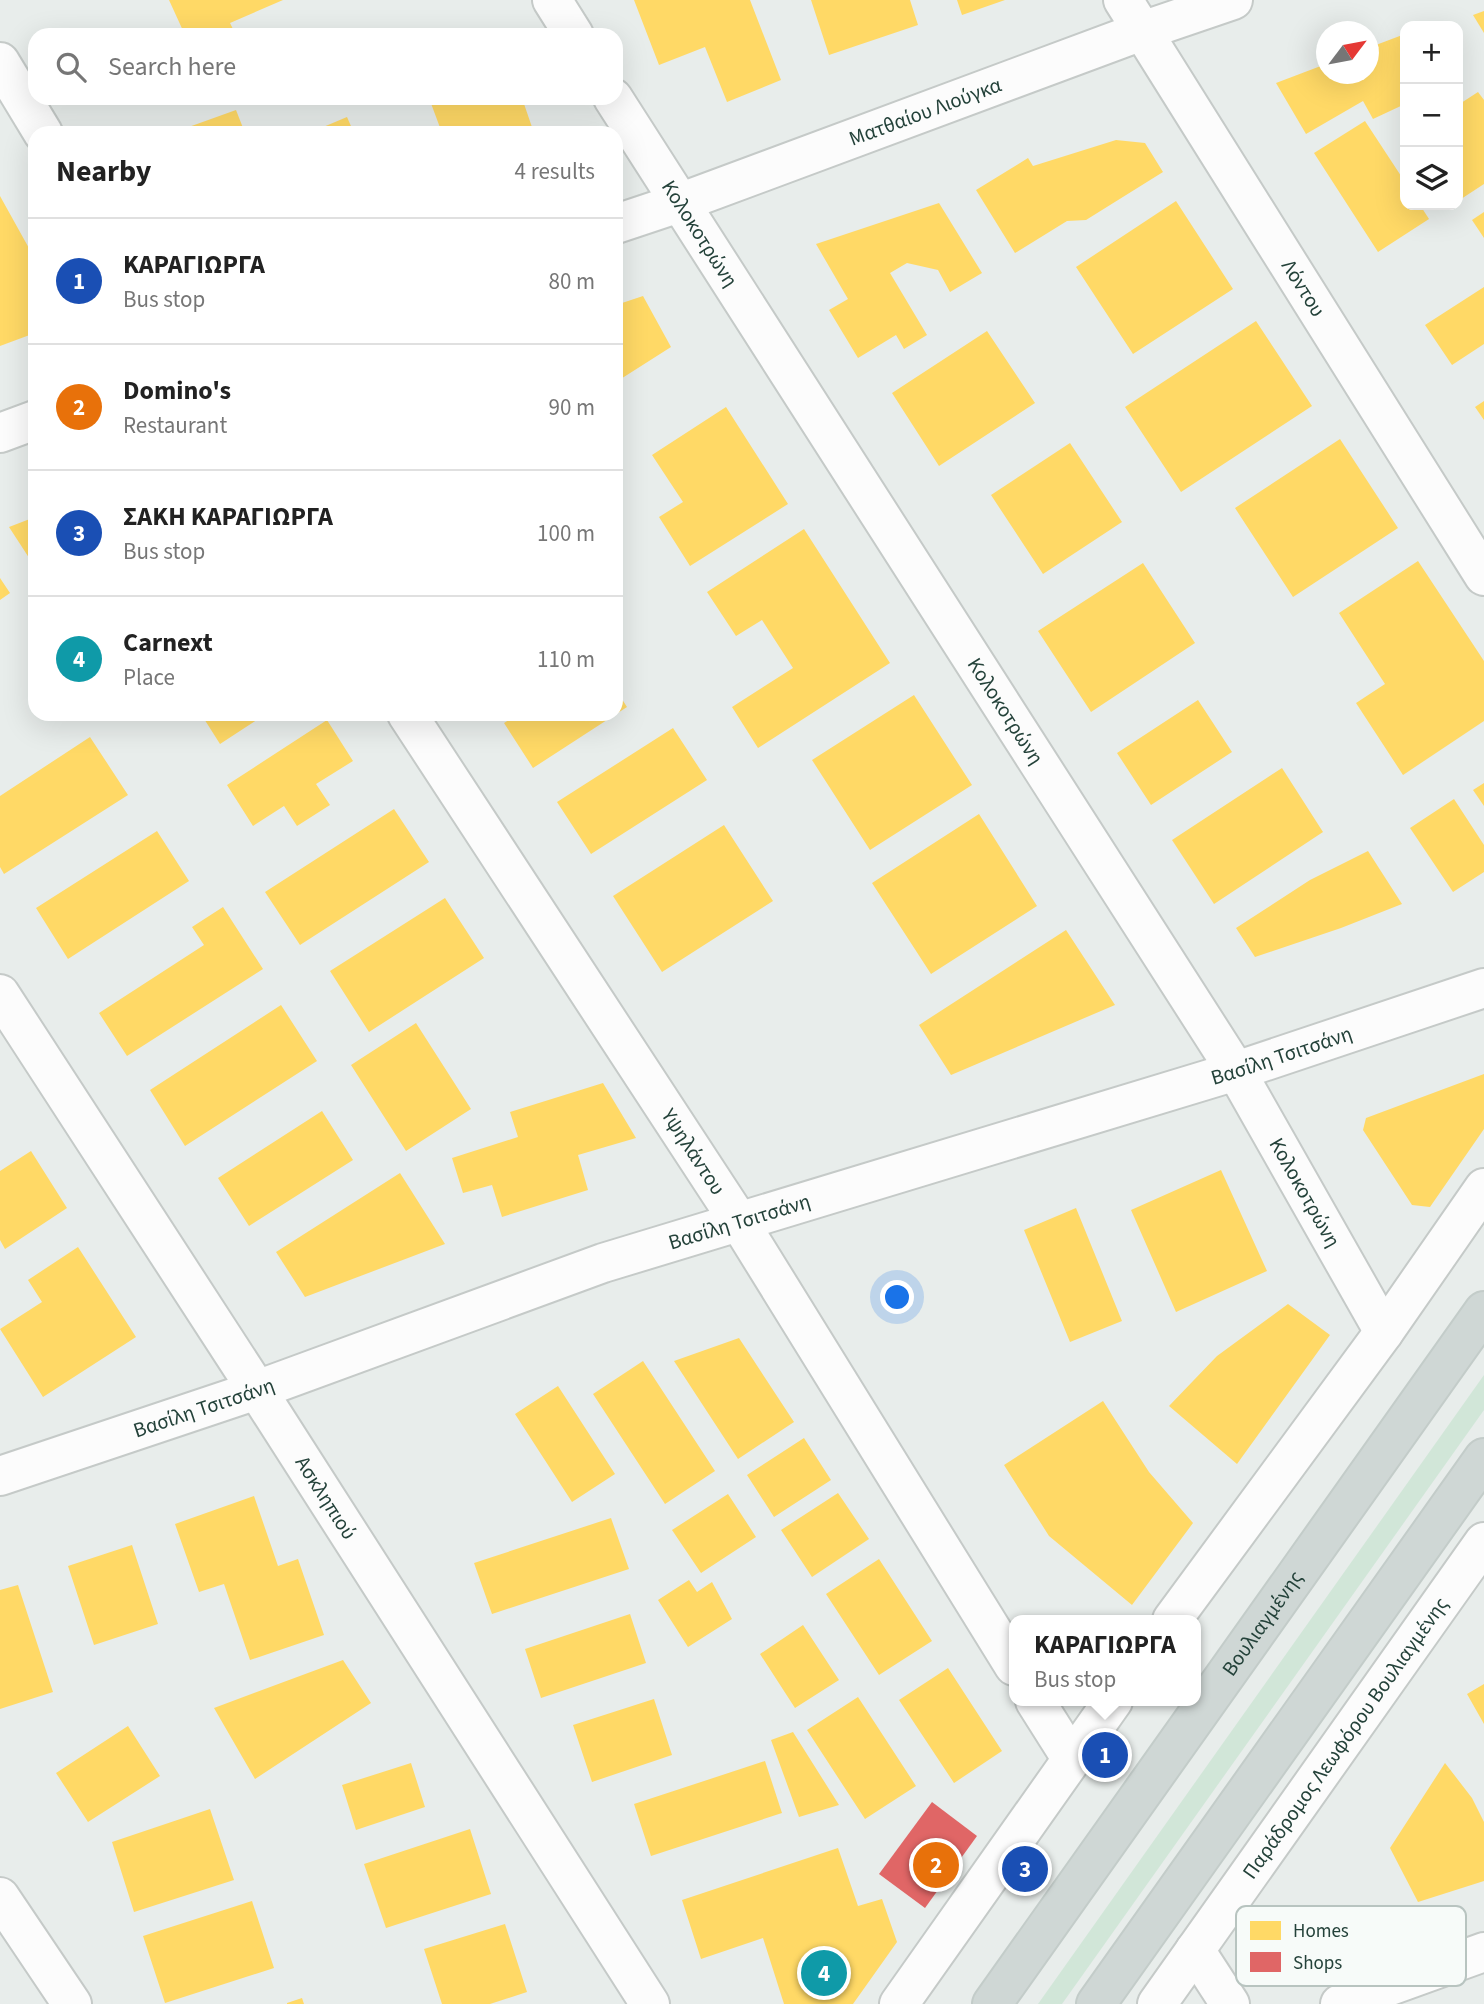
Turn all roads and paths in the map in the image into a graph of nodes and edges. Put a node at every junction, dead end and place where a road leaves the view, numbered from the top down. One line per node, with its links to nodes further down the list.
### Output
1 (552, 0): 4 (street)
2 (1233, 0): 3 (street, Ματθαίου Λιούγκα)
3 (1133, 16): 8 (street, Ματθαίου Λιούγκα); 12 (street, Λόντου)
4 (570, 28)
5 (0, 62): 7 (street)
6 (618, 105): 8 (street, Κολοκοτρώνη)
7 (40, 126)
8 (679, 203): 9 (street, Ματθαίου Λιούγκα); 16 (street, Κολοκοτρώνη)
9 (623, 222)
10 (28, 423): 11 (street)
11 (0, 433)
12 (1484, 576)
13 (412, 721): 18 (street, Υψηλάντου)
14 (1484, 988): 16 (street, Βασίλη Τσιτσάνη)
15 (0, 994): 21 (street, Ασκληπιού)
16 (1237, 1071): 18 (street, Βασίλη Τσιτσάνη); 20 (street, Κολοκοτρώνη)
17 (1484, 1188): 20 (street)
18 (738, 1220): 21 (street, Βασίλη Τσιτσάνη); 26 (street, Υψηλάντου)
19 (1484, 1311): 38 (main road, Βουλιαγμένης)
20 (1384, 1332): 25 (street)
21 (257, 1390): 23 (street, Βασίλη Τσιτσάνη); 36 (street, Ασκληπιού)
22 (1484, 1458): 39 (main road)
23 (0, 1476)
24 (1484, 1542): 31 (street, Παράδρομος Λεωφόρου Βουλιαγμένης)
25 (1176, 1615)
26 (1009, 1658)
27 (1038, 1706): 29 (street)
28 (1109, 1706): 29 (street)
29 (1071, 1758): 37 (street)
30 (0, 1897): 35 (street)
31 (1195, 1950): 40 (street, Παράδρομος Λεωφόρου Βουλιαγμένης); 41 (street)
32 (1484, 1952): 33 (street)
33 (1466, 1958)
34 (1390, 1986): 42 (street)
35 (72, 2004)
36 (650, 2004)
37 (899, 2004)
38 (992, 2004)
39 (1096, 2004)
40 (1157, 2004)
41 (1230, 2004)
42 (1340, 2004)

